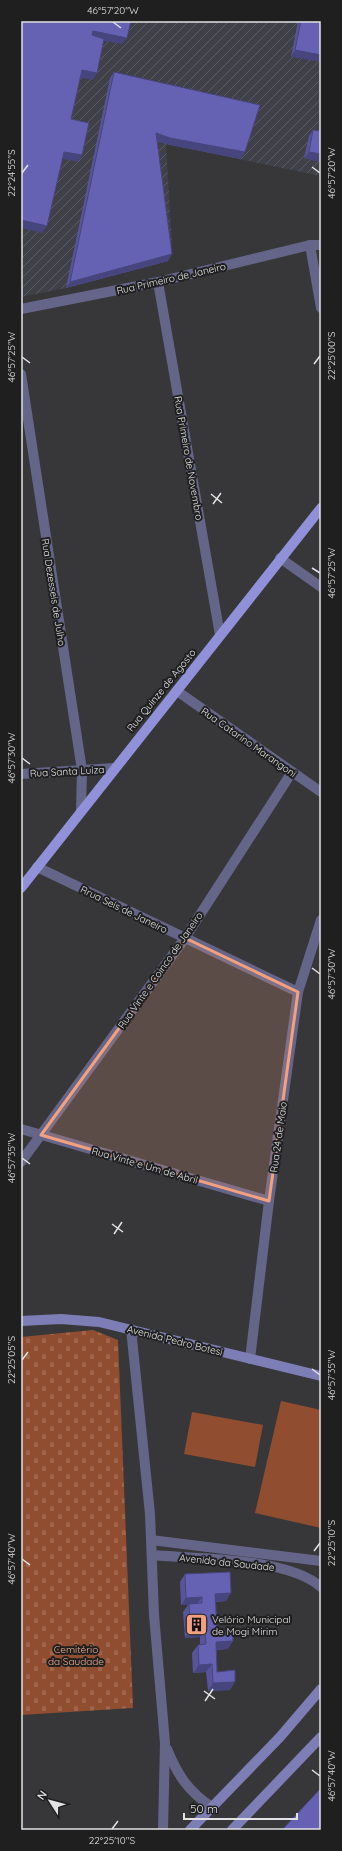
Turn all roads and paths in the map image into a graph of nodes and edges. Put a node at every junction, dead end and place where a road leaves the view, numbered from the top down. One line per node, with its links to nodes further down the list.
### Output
1 (321, 245): 2 (street, Rua Primeiro de Janeiro)
2 (310, 246): 3 (street, Rua Primeiro de Janeiro); 4 (street)
3 (158, 282): 5 (street, Rua Primeiro de Janeiro); 10 (street, Rua Primeiro de Novembro)
4 (321, 308)
5 (21, 309)
6 (21, 374): 13 (street, Rua Dezesseis de Julho)
7 (321, 508): 8 (main road, Rua Quinze de Agosto)
8 (280, 558): 9 (street); 10 (main road, Rua Quinze de Agosto)
9 (321, 587)
10 (220, 634): 11 (main road, Rua Quinze de Agosto)
11 (177, 691): 12 (main road, Rua Quinze de Agosto); 14 (street, Rua Catarino Marangoni)
12 (114, 768): 13 (street, Rua Santa Luiza); 17 (main road, Rua Quinze de Agosto)
13 (82, 770): 15 (street, Rua Santa Luiza); 17 (street, Rua Dezesseis de Julho)
14 (292, 772): 16 (street, Rua Catarino Marangoni); 21 (street, Rua Vinte e Coinco de Janeiro)
15 (21, 774)
16 (321, 792)
17 (81, 811): 18 (main road, Rua Quinze de Agosto)
18 (37, 867): 19 (main road, Rua Quinze de Agosto); 21 (street, Rrua Seis de Janeiro)
19 (21, 888)
20 (321, 920): 22 (street, Rua 24 de Maio)
21 (185, 938): 22 (street, Rrua Seis de Janeiro); 24 (street, Rua Vinte e Coinco de Janeiro)
22 (298, 992): 26 (street, Rua 24 de Maio)
23 (21, 1129): 24 (street, Rua Vinte e Um de Abril)
24 (41, 1135): 25 (street, Rua Vinte e Coinco de Janeiro); 26 (street, Rua Vinte e Um de Abril)
25 (21, 1162)
26 (269, 1201): 29 (street, Rua 24 de Maio)
27 (23, 1320): 28 (main road, Avenida Pedro Botesi)
28 (131, 1329): 29 (main road, Avenida Pedro Botesi); 31 (street)
29 (250, 1359): 30 (main road, Avenida Pedro Botesi)
30 (321, 1376)
31 (151, 1540): 32 (street); 33 (street, Avenida da Saudade)
32 (152, 1555): 34 (street, Avenida da Saudade); 37 (street)
33 (321, 1561)
34 (321, 1587)
35 (321, 1689): 38 (main road)
36 (321, 1737): 41 (main road)
37 (165, 1743): 38 (street); 39 (street)
38 (213, 1808): 40 (main road)
39 (163, 1830)
40 (190, 1830)
41 (232, 1830)

